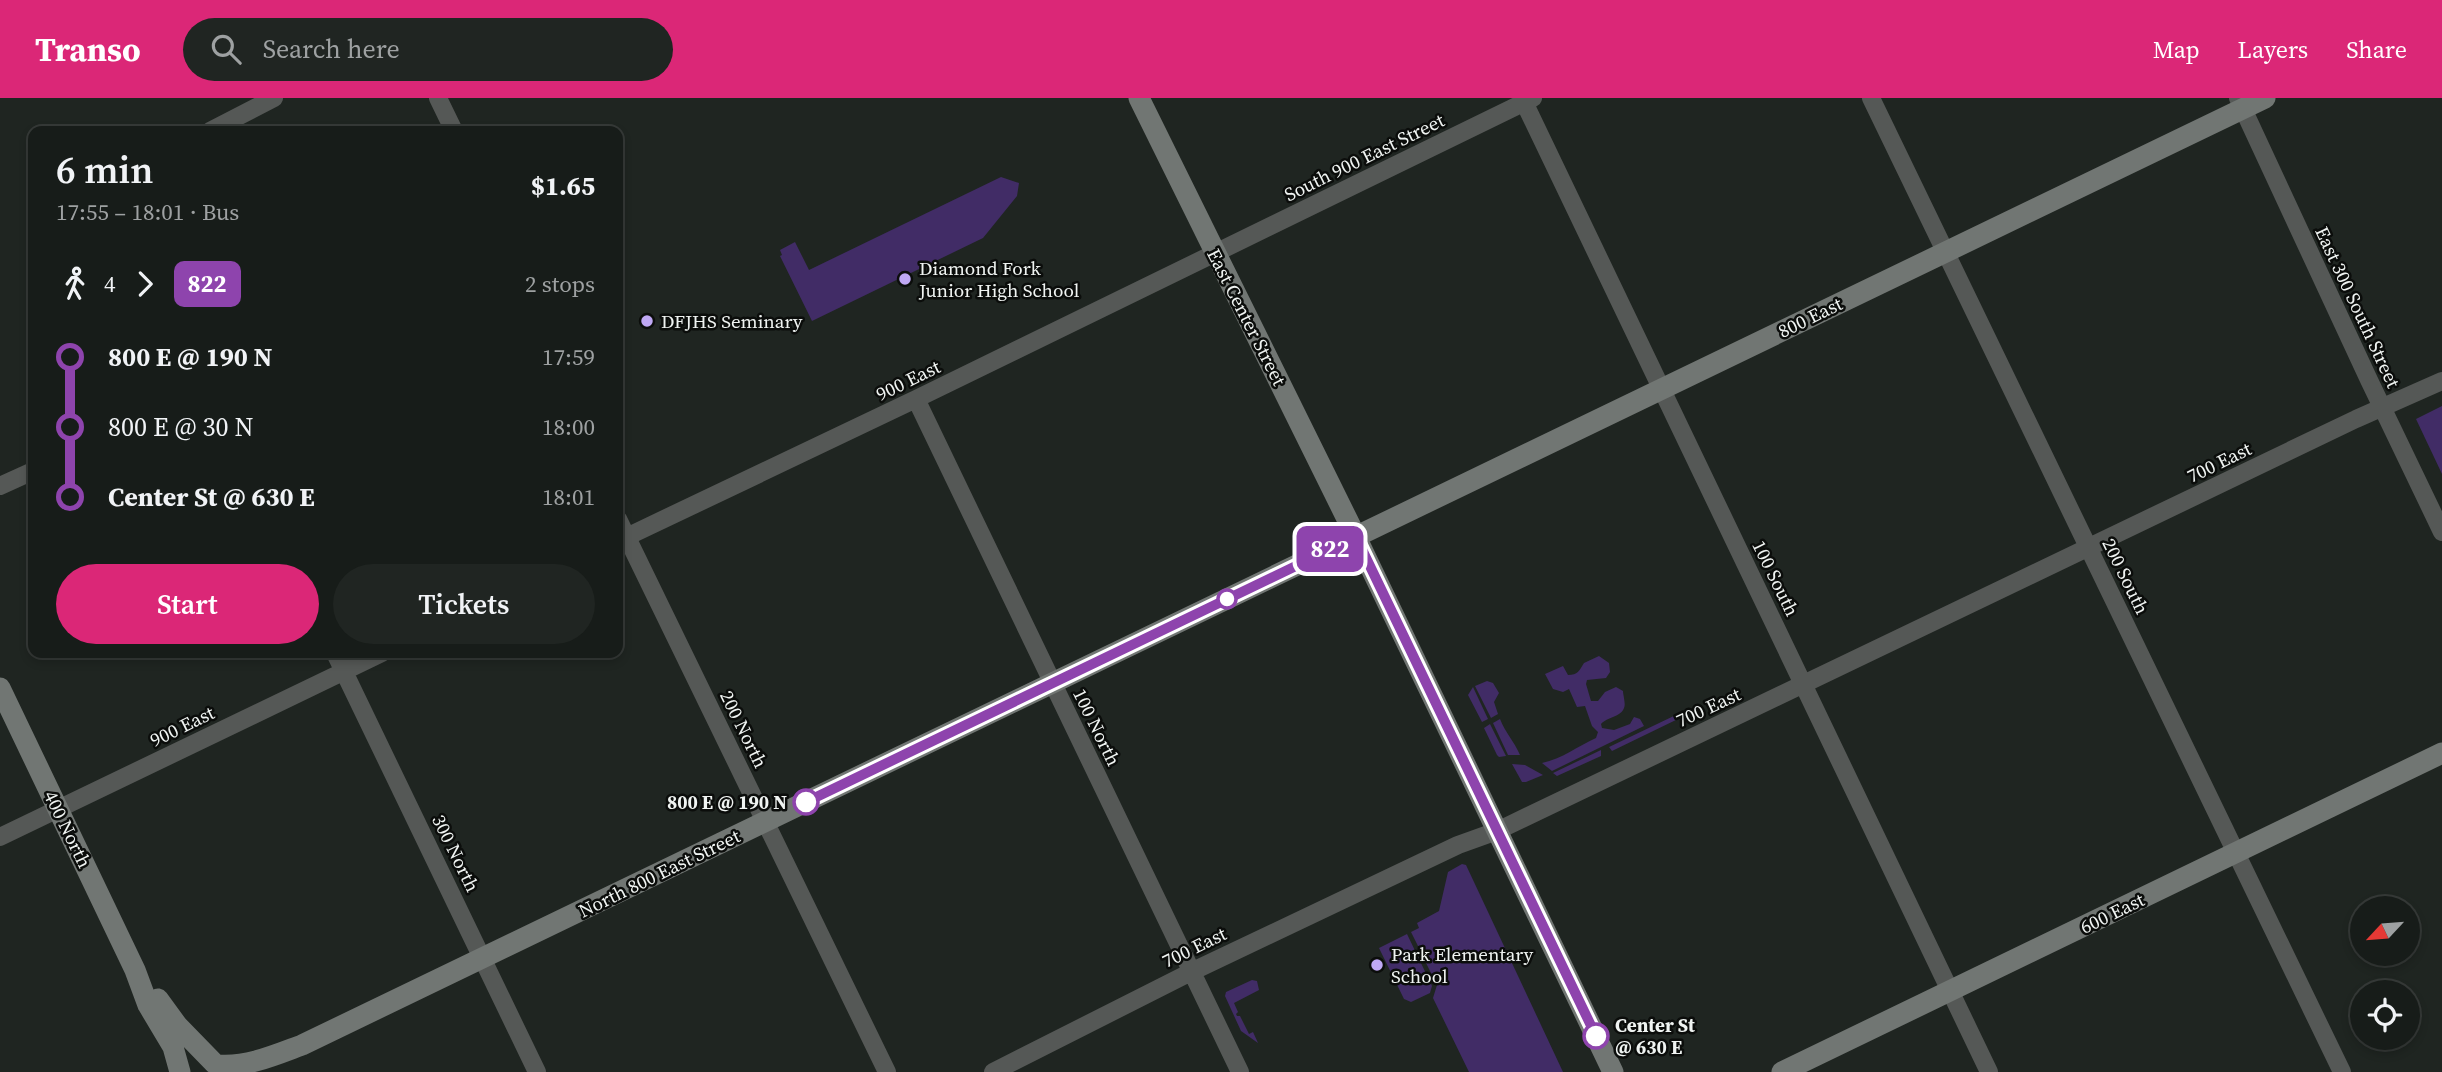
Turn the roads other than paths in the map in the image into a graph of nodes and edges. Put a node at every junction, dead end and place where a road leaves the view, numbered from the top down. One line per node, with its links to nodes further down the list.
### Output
1 (274, 98): 8 (street)
2 (438, 98): 9 (street)
3 (1139, 98): 11 (street, East Center Street)
4 (1871, 98): 10 (street, 200 South)
5 (2265, 98): 7 (street, 800 East)
6 (1528, 100): 11 (street, South 900 East Street); 13 (street, 100 South)
7 (2241, 103): 10 (street, 800 East); 15 (street, East 300 South Street)
8 (220, 126)
9 (452, 126)
10 (1946, 251): 13 (street, 800 East); 22 (street, 200 South)
11 (1214, 254): 14 (street, 900 East); 19 (street, East Center Street)
12 (2442, 381): 15 (street, 700 East)
13 (1661, 388): 19 (street, 800 East); 27 (street, 100 South)
14 (916, 400): 20 (street, 900 East); 26 (street, 100 North)
15 (2382, 408): 18 (street, East 300 South Street); 22 (street, 700 East)
16 (28, 473): 17 (street)
17 (0, 486)
18 (2442, 532)
19 (1356, 537): 26 (street, North 800 East Street); 32 (street, East Center Street)
20 (623, 539)
21 (623, 541): 31 (street, 200 North)
22 (2089, 548): 27 (street, 700 East); 34 (street, 200 South)
23 (338, 658): 25 (street, 300 North)
24 (371, 658): 25 (street, 900 East)
25 (344, 671): 30 (street, 900 East); 35 (street, 300 North)
26 (1053, 684): 31 (street, North 800 East Street); 37 (street, 100 North)
27 (1804, 685): 32 (street, 700 East); 38 (street, 100 South)
28 (0, 688): 30 (street, 400 North)
29 (2442, 753): 34 (street, 600 East)
30 (59, 809): 33 (street, 900 East); 36 (street, 400 North)
31 (765, 822): 35 (street, North 800 East Street); 44 (street, 200 North)
32 (1497, 831): 37 (street, 700 East); 47 (street, East Center Street)
33 (0, 837)
34 (2236, 854): 38 (street, 600 East); 50 (street, 200 South)
35 (483, 957): 39 (street, North 800 East Street); 43 (street, 300 North)
36 (135, 970): 40 (street); 41 (street)
37 (1191, 972): 45 (street, 700 East); 46 (street, 100 North)
38 (1949, 992): 48 (street, 600 East); 49 (street, 100 South)
39 (302, 1045): 40 (street); 42 (street)
40 (220, 1067): 41 (street)
41 (182, 1072)
42 (268, 1072)
43 (537, 1072)
44 (887, 1072)
45 (993, 1072)
46 (1240, 1072)
47 (1613, 1072)
48 (1782, 1072)
49 (1989, 1072)
50 (2342, 1072)

